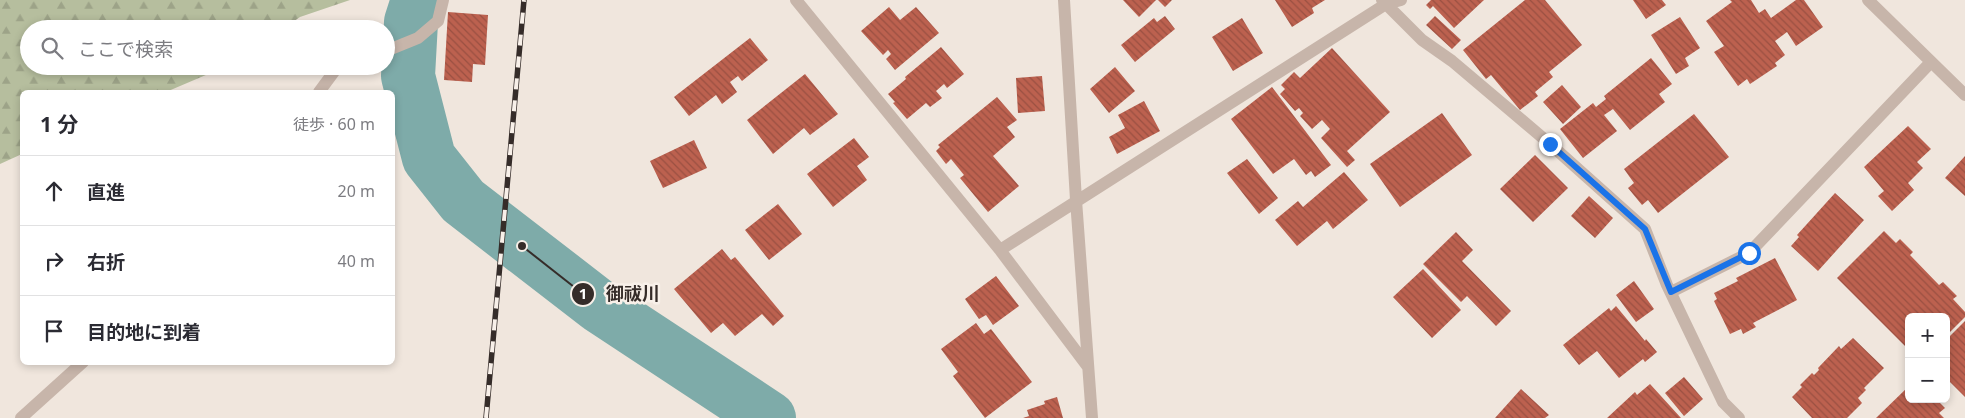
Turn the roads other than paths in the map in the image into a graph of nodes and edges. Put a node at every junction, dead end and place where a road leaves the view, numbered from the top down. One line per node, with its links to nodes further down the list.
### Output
1 (444, 0): 7 (street)
2 (796, 0): 13 (street)
3 (1064, 0): 12 (street)
4 (1401, 0): 6 (street)
5 (1868, 0): 8 (street)
6 (1384, 2): 12 (street); 14 (street)
7 (395, 47)
8 (1931, 62): 11 (street); 14 (street)
9 (332, 75): 10 (street)
10 (320, 90)
11 (1965, 95)
12 (1076, 200): 13 (street); 16 (street)
13 (1000, 250): 16 (street)
14 (1671, 292): 19 (street)
15 (79, 365): 17 (street)
16 (1088, 367): 18 (street)
17 (21, 418)
18 (1092, 418)
19 (1739, 418)

